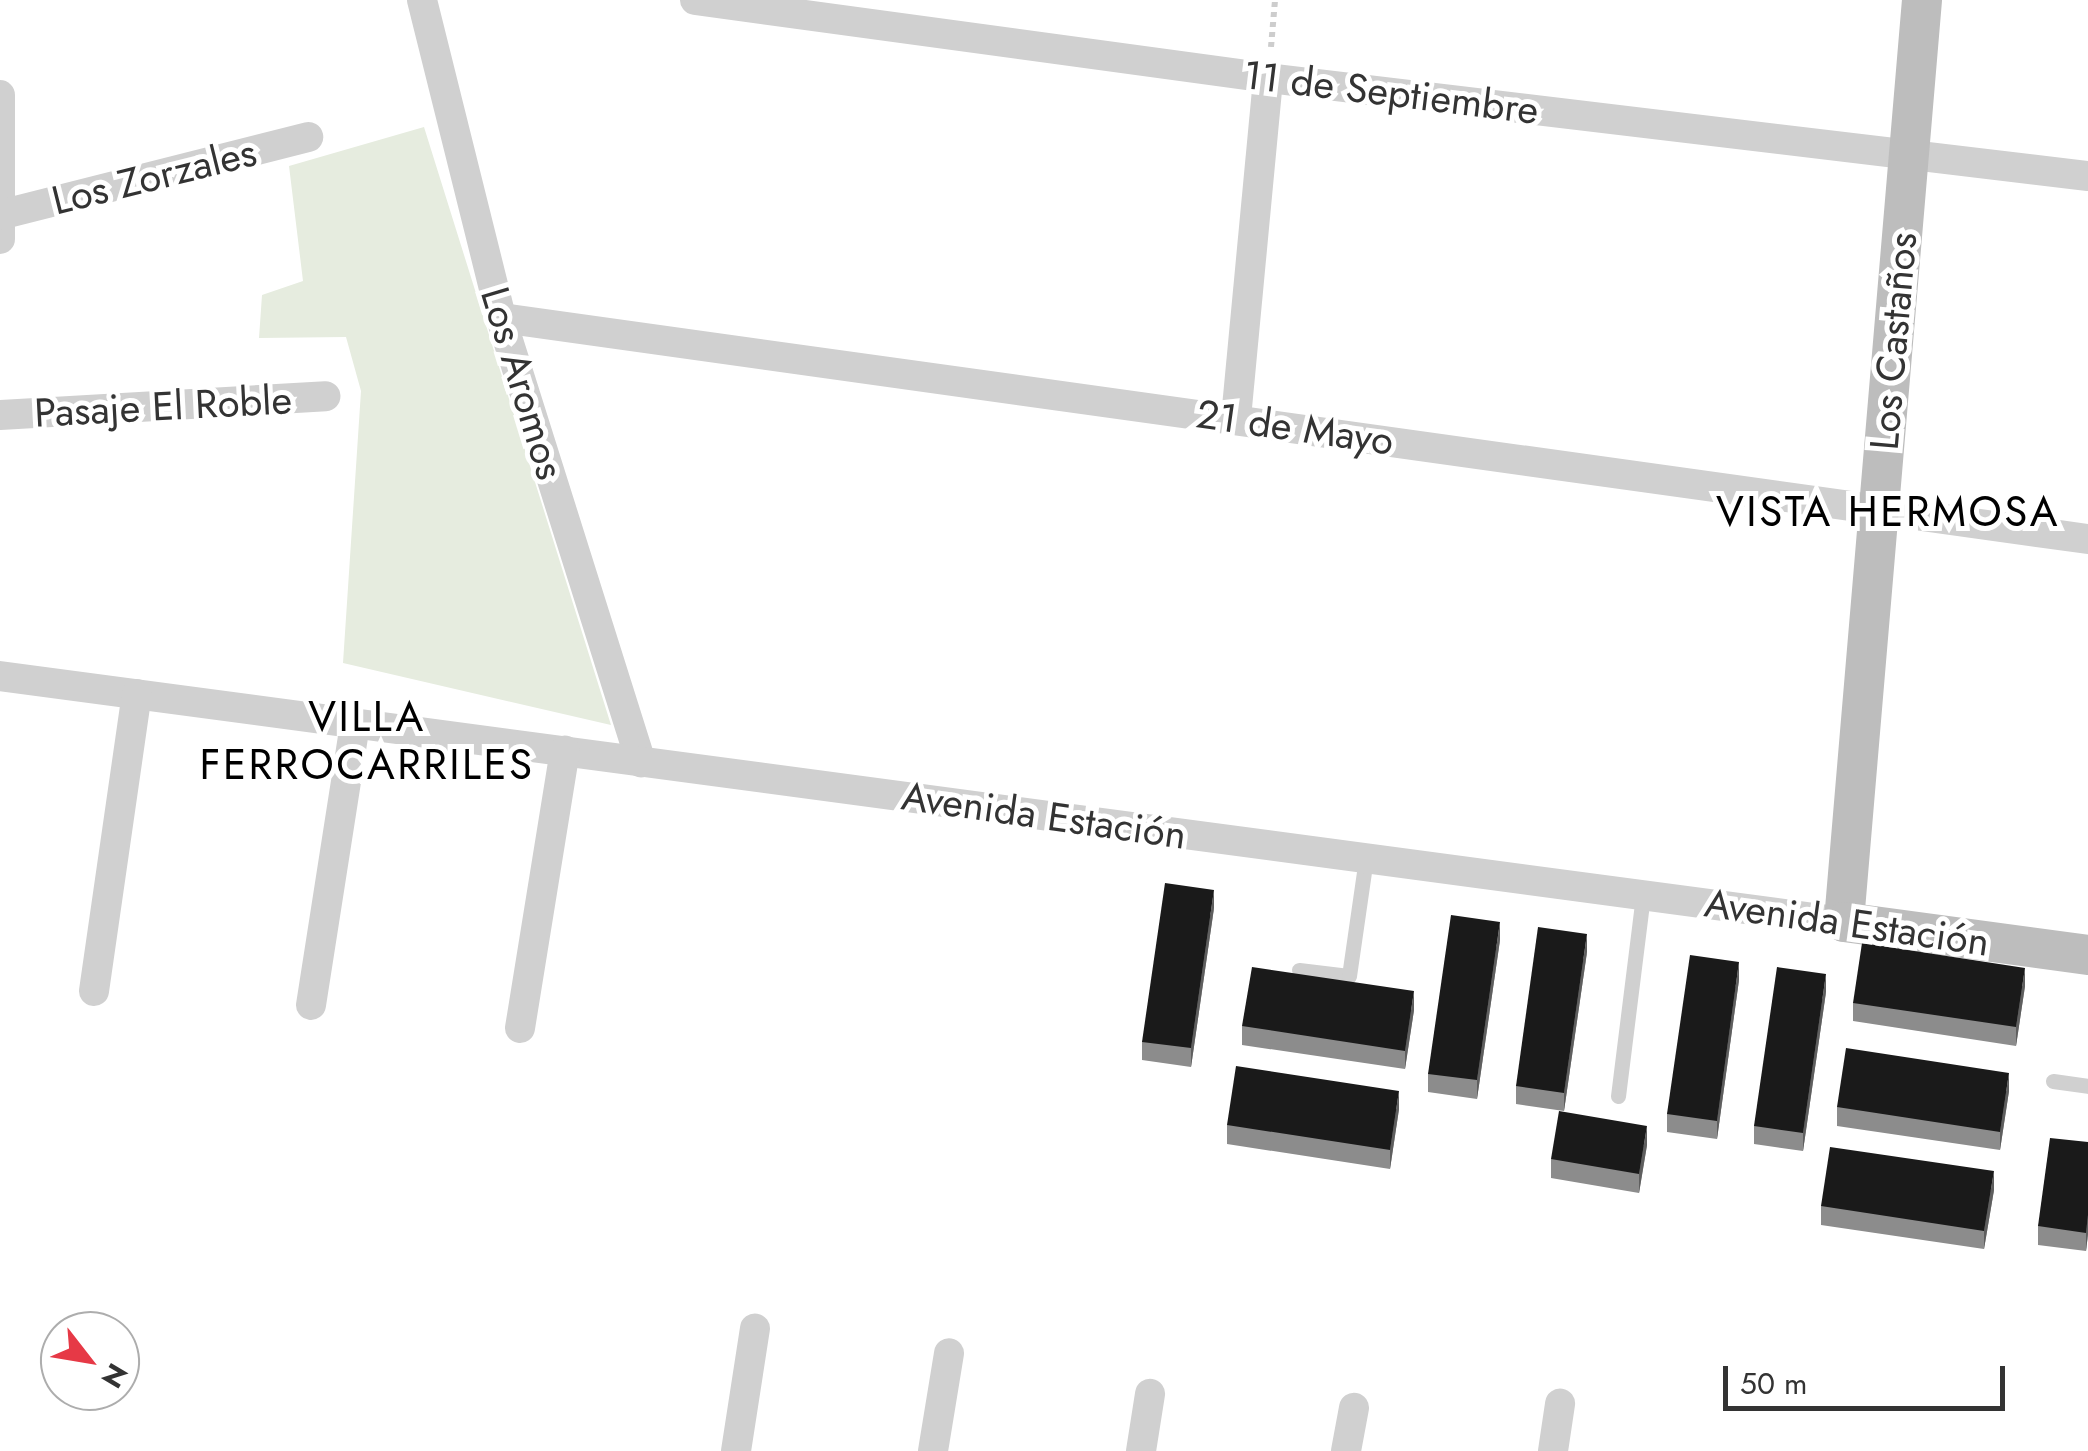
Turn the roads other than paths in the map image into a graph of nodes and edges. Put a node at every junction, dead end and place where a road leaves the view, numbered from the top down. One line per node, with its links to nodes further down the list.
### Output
1 (422, 0): 10 (street, Los Aromos)
2 (694, 0): 4 (street, 11 de Septiembre)
3 (1922, 0): 7 (street, Los Castaños)
4 (1268, 78): 7 (street, 11 de Septiembre); 13 (street)
5 (0, 95): 9 (street)
6 (308, 137): 9 (street, Los Zorzales)
7 (1909, 154): 8 (street, 11 de Septiembre); 14 (street, Los Castaños)
8 (2088, 176)
9 (1, 223)
10 (501, 318): 13 (street, 21 de Mayo); 20 (street, Los Aromos)
11 (325, 396): 12 (street, Pasaje El Roble)
12 (0, 416)
13 (1236, 418): 14 (street, 21 de Mayo)
14 (1879, 510): 15 (street, 21 de Mayo); 23 (street, Los Castaños)
15 (2088, 539)
16 (0, 676): 17 (street, Avenida Estación)
17 (137, 694): 18 (street, Avenida Estación); 26 (street)
18 (355, 723): 19 (street, Avenida Estación); 27 (street)
19 (565, 751): 20 (street, Avenida Estación); 28 (street)
20 (641, 762): 21 (street, Avenida Estación)
21 (1366, 858): 22 (street, Avenida Estación); 25 (lane)
22 (1643, 895): 23 (street, Avenida Estación); 31 (lane)
23 (1844, 922): 24 (street, Avenida Estación)
24 (2088, 954)
25 (1299, 970)
26 (94, 992)
27 (311, 1004)
28 (520, 1028)
29 (2053, 1081): 30 (lane)
30 (2088, 1086)
31 (1618, 1096)
32 (754, 1328): 37 (street)
33 (949, 1353): 38 (street)
34 (1150, 1394): 39 (street)
35 (1560, 1404): 41 (street)
36 (1354, 1408): 40 (street)
37 (736, 1451)
38 (933, 1451)
39 (1140, 1451)
40 (1346, 1451)
41 (1552, 1451)

